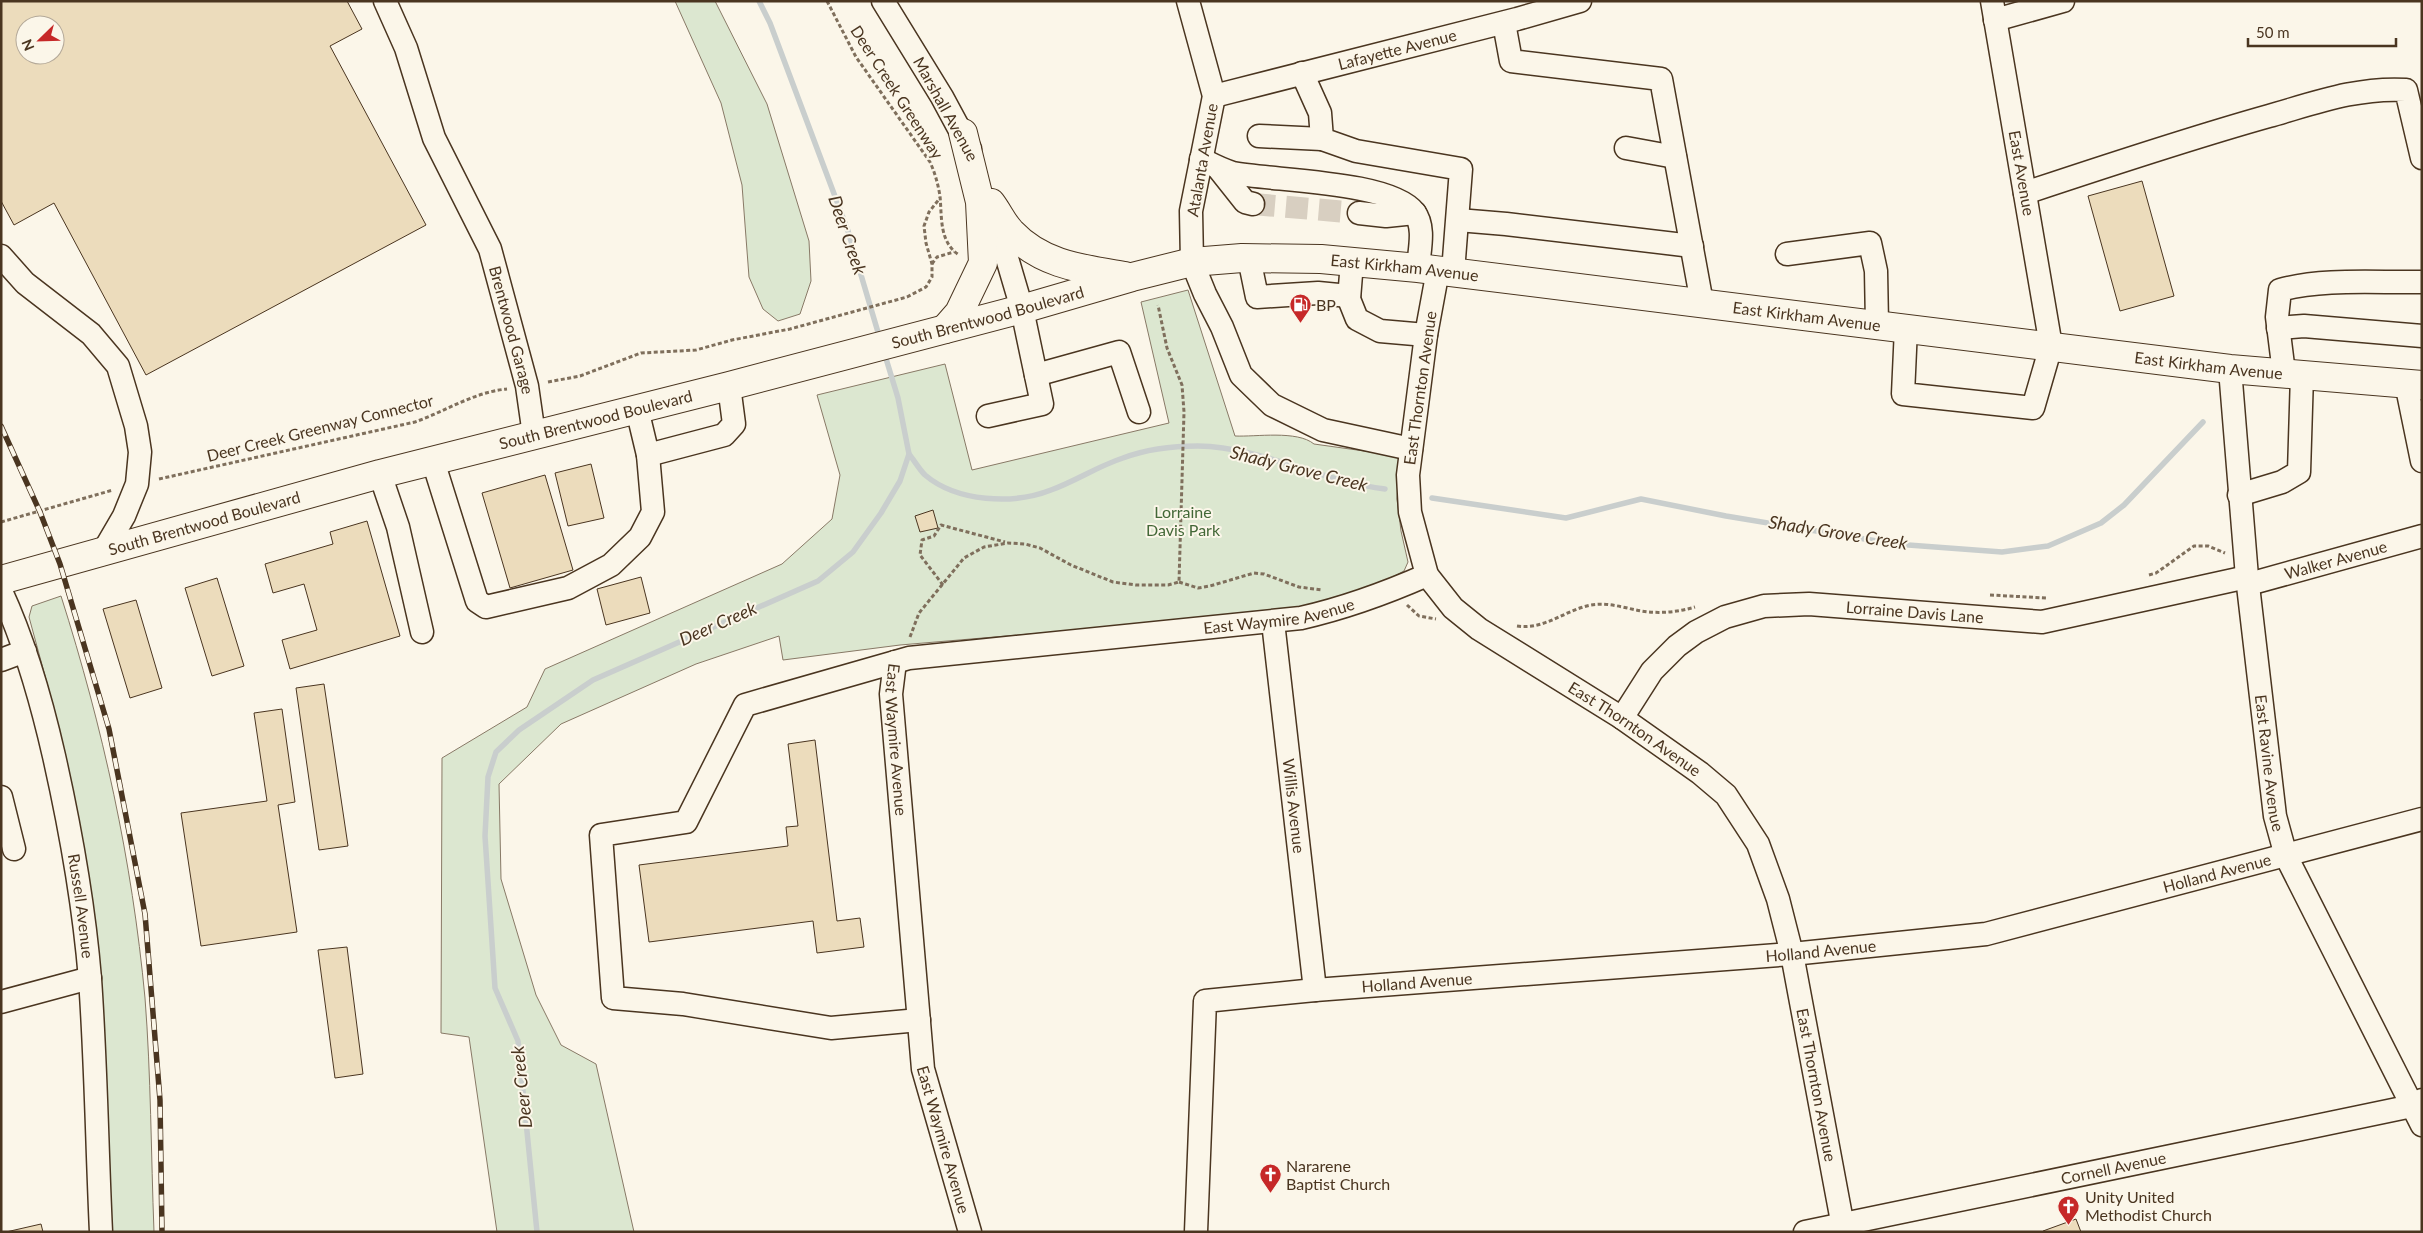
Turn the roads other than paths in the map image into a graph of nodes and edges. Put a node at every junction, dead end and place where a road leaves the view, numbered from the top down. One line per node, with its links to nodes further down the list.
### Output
1 (385, 1): 50 (street, Brentwood Garage)
2 (883, 1): 10 (street, Marshall Avenue)
3 (1188, 1): 9 (street, Atalanta Avenue)
4 (1580, 1): 7 (street, Lafayette Avenue)
5 (2063, 1): 6 (street)
6 (1993, 11): 17 (street, East Avenue)
7 (1511, 14): 8 (street, Lafayette Avenue); 14 (street)
8 (1302, 73): 9 (street, Lafayette Avenue); 12 (street)
9 (1214, 96): 16 (street, Atalanta Avenue)
10 (962, 133): 18 (street, Marshall Avenue); 38 (main road)
11 (1260, 136): 12 (street)
12 (1322, 140): 22 (street)
13 (1626, 148): 14 (street)
14 (1675, 157): 23 (street)
15 (2422, 158): 17 (street)
16 (1210, 163): 19 (street); 21 (street); 27 (street, Atalanta Avenue)
17 (2026, 193): 41 (street, East Avenue)
18 (991, 203): 30 (main road); 34 (street, Marshall Avenue)
19 (1253, 204)
20 (1359, 213): 21 (street)
21 (1415, 213): 29 (street)
22 (1458, 220): 23 (street); 29 (street)
23 (1692, 246): 33 (street)
24 (1787, 254): 35 (street)
25 (1, 256): 58 (street)
26 (1249, 258): 27 (main road, East Kirkham Avenue); 28 (main road, East Kirkham Avenue); 32 (street)
27 (1192, 262): 30 (main road, South Brentwood Boulevard); 51 (street)
28 (1352, 262): 29 (main road, East Kirkham Avenue); 32 (street)
29 (1436, 270): 33 (main road, East Kirkham Avenue); 39 (street, East Thornton Avenue)
30 (1132, 277): 34 (main road, South Brentwood Boulevard)
31 (2422, 282): 37 (street)
32 (1349, 296): 39 (street)
33 (1702, 303): 35 (main road, East Kirkham Avenue)
34 (1022, 309): 38 (main road, South Brentwood Boulevard); 44 (street, Marshall Avenue)
35 (1877, 324): 36 (main road, East Kirkham Avenue)
36 (1906, 328): 41 (main road, East Kirkham Avenue); 41 (street)
37 (2278, 328): 40 (street); 43 (street)
38 (944, 329): 46 (main road, South Brentwood Boulevard)
39 (1426, 335): 51 (street, East Thornton Avenue)
40 (2422, 336)
41 (2052, 346): 42 (main road, East Kirkham Avenue)
42 (2230, 369): 43 (main road, East Kirkham Avenue); 56 (street, East Ravine Avenue)
43 (2293, 374): 45 (main road, East Kirkham Avenue); 56 (street)
44 (1036, 375): 48 (street); 49 (street, Marshall Avenue)
45 (2414, 384): 54 (street)
46 (728, 386): 47 (main road, South Brentwood Boulevard); 52 (street)
47 (637, 409): 50 (main road, South Brentwood Boulevard); 52 (street)
48 (1139, 412)
49 (988, 416)
50 (534, 435): 53 (main road, South Brentwood Boulevard)
51 (1411, 449): 59 (street, East Thornton Avenue)
52 (648, 455): 53 (street)
53 (433, 461): 55 (main road, South Brentwood Boulevard)
54 (2422, 461)
55 (380, 474): 58 (main road, South Brentwood Boulevard); 64 (street)
56 (2240, 495): 61 (street, East Ravine Avenue)
57 (2422, 536): 61 (street, Walker Avenue)
58 (103, 552): 60 (main road, South Brentwood Boulevard)
59 (1427, 575): 63 (street, East Waymire Avenue); 68 (street, East Thornton Avenue)
60 (1, 580)
61 (2248, 580): 68 (street, Lorraine Davis Lane); 72 (street, East Ravine Avenue)
62 (1, 590): 65 (street, Russell Avenue)
63 (1273, 622): 67 (street, East Waymire Avenue); 75 (street, Willis Avenue)
64 (422, 632)
65 (25, 651): 66 (street); 74 (street, Russell Avenue)
66 (1, 660)
67 (902, 660): 77 (street, East Waymire Avenue); 77 (street)
68 (1622, 718): 73 (street, East Thornton Avenue)
69 (1, 797): 71 (street)
70 (2422, 819): 72 (street, Holland Avenue)
71 (14, 849)
72 (2286, 856): 73 (street, Holland Avenue); 78 (street, East Ravine Avenue)
73 (1792, 954): 75 (street, Holland Avenue); 79 (street, East Thornton Avenue)
74 (90, 978): 76 (street); 80 (street, Russell Avenue)
75 (1314, 990): 82 (street, Holland Avenue)
76 (1, 1002)
77 (919, 1020): 81 (street, East Waymire Avenue)
78 (2418, 1110): 79 (street, Cornell Avenue)
79 (1844, 1228): 83 (street, Cornell Avenue)
80 (101, 1232)
81 (970, 1232)
82 (1196, 1232)
83 (1805, 1232)

